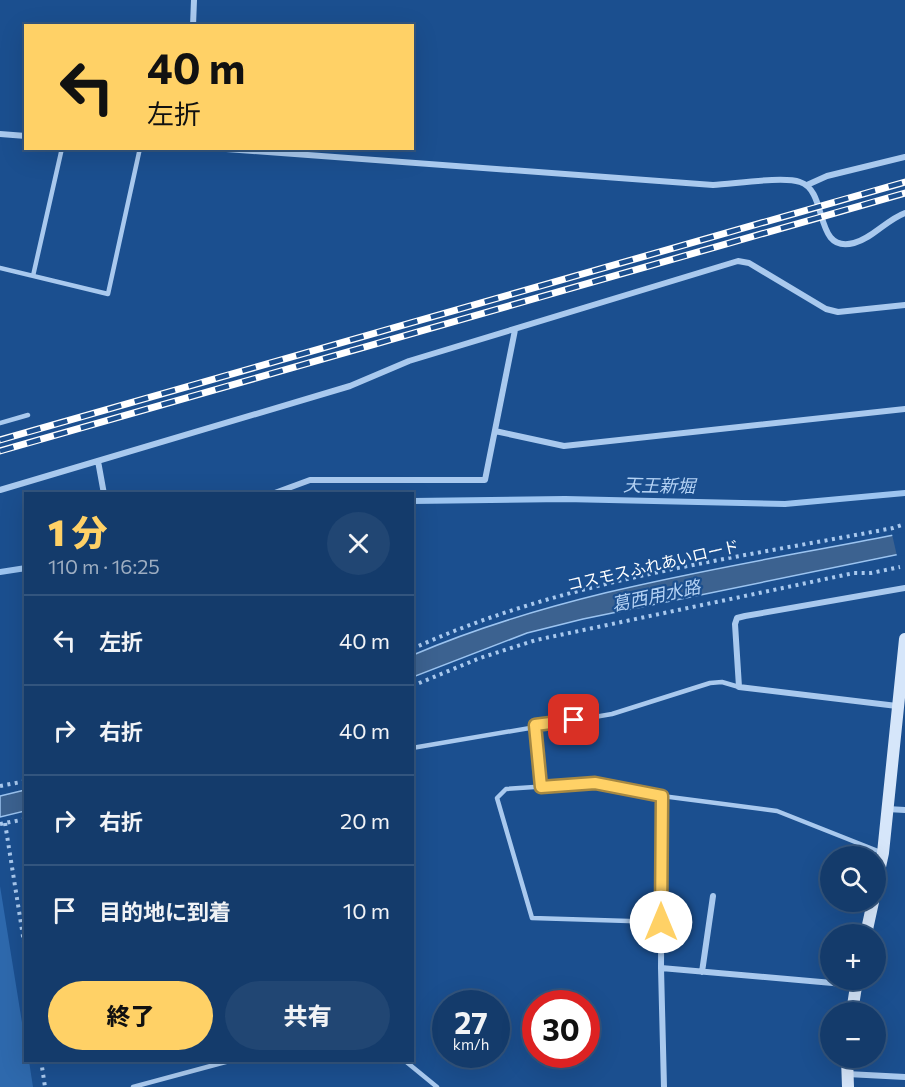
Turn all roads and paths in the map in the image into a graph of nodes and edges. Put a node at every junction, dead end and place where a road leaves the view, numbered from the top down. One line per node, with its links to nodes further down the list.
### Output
1 (194, 0): 2 (street)
2 (193, 24)
3 (0, 134): 4 (street)
4 (24, 136)
5 (62, 150): 12 (lane)
6 (140, 150): 12 (lane)
7 (240, 150): 9 (street)
8 (905, 157): 9 (street)
9 (807, 185): 10 (street)
10 (905, 213)
11 (0, 268): 12 (lane)
12 (33, 276)
13 (905, 304): 14 (street)
14 (515, 330): 18 (street); 19 (street)
15 (905, 409): 18 (street)
16 (28, 415): 17 (lane)
17 (0, 423)
18 (495, 431): 22 (street)
19 (98, 461): 20 (street); 21 (street)
20 (0, 490)
21 (104, 492)
22 (277, 492)
23 (905, 524): 27 (path, コスモスふれあいロード)
24 (900, 567): 28 (path)
25 (905, 588): 29 (street)
26 (905, 639): 30 (street)
27 (414, 648)
28 (414, 685)
29 (739, 687): 30 (street); 31 (lane)
30 (897, 706): 37 (street)
31 (535, 725): 32 (lane); 35 (street)
32 (414, 748)
33 (24, 781): 34 (path)
34 (0, 786)
35 (541, 787): 36 (lane); 44 (lane)
36 (662, 796): 41 (lane); 44 (street)
37 (886, 810): 38 (street); 42 (street)
38 (905, 810)
39 (24, 819): 40 (path)
40 (3, 824): 45 (path)
41 (865, 846)
42 (883, 846)
43 (713, 896): 47 (street)
44 (661, 922): 46 (street)
45 (24, 944)
46 (661, 968): 47 (street); 59 (street)
47 (702, 972): 48 (street)
48 (820, 980)
49 (41, 1062): 56 (path)
50 (196, 1062): 53 (lane)
51 (225, 1062): 53 (lane)
52 (406, 1062): 58 (lane)
53 (197, 1069): 57 (lane)
54 (905, 1077): 55 (street)
55 (847, 1081)
56 (45, 1087)
57 (133, 1087)
58 (437, 1087)
59 (664, 1087)

